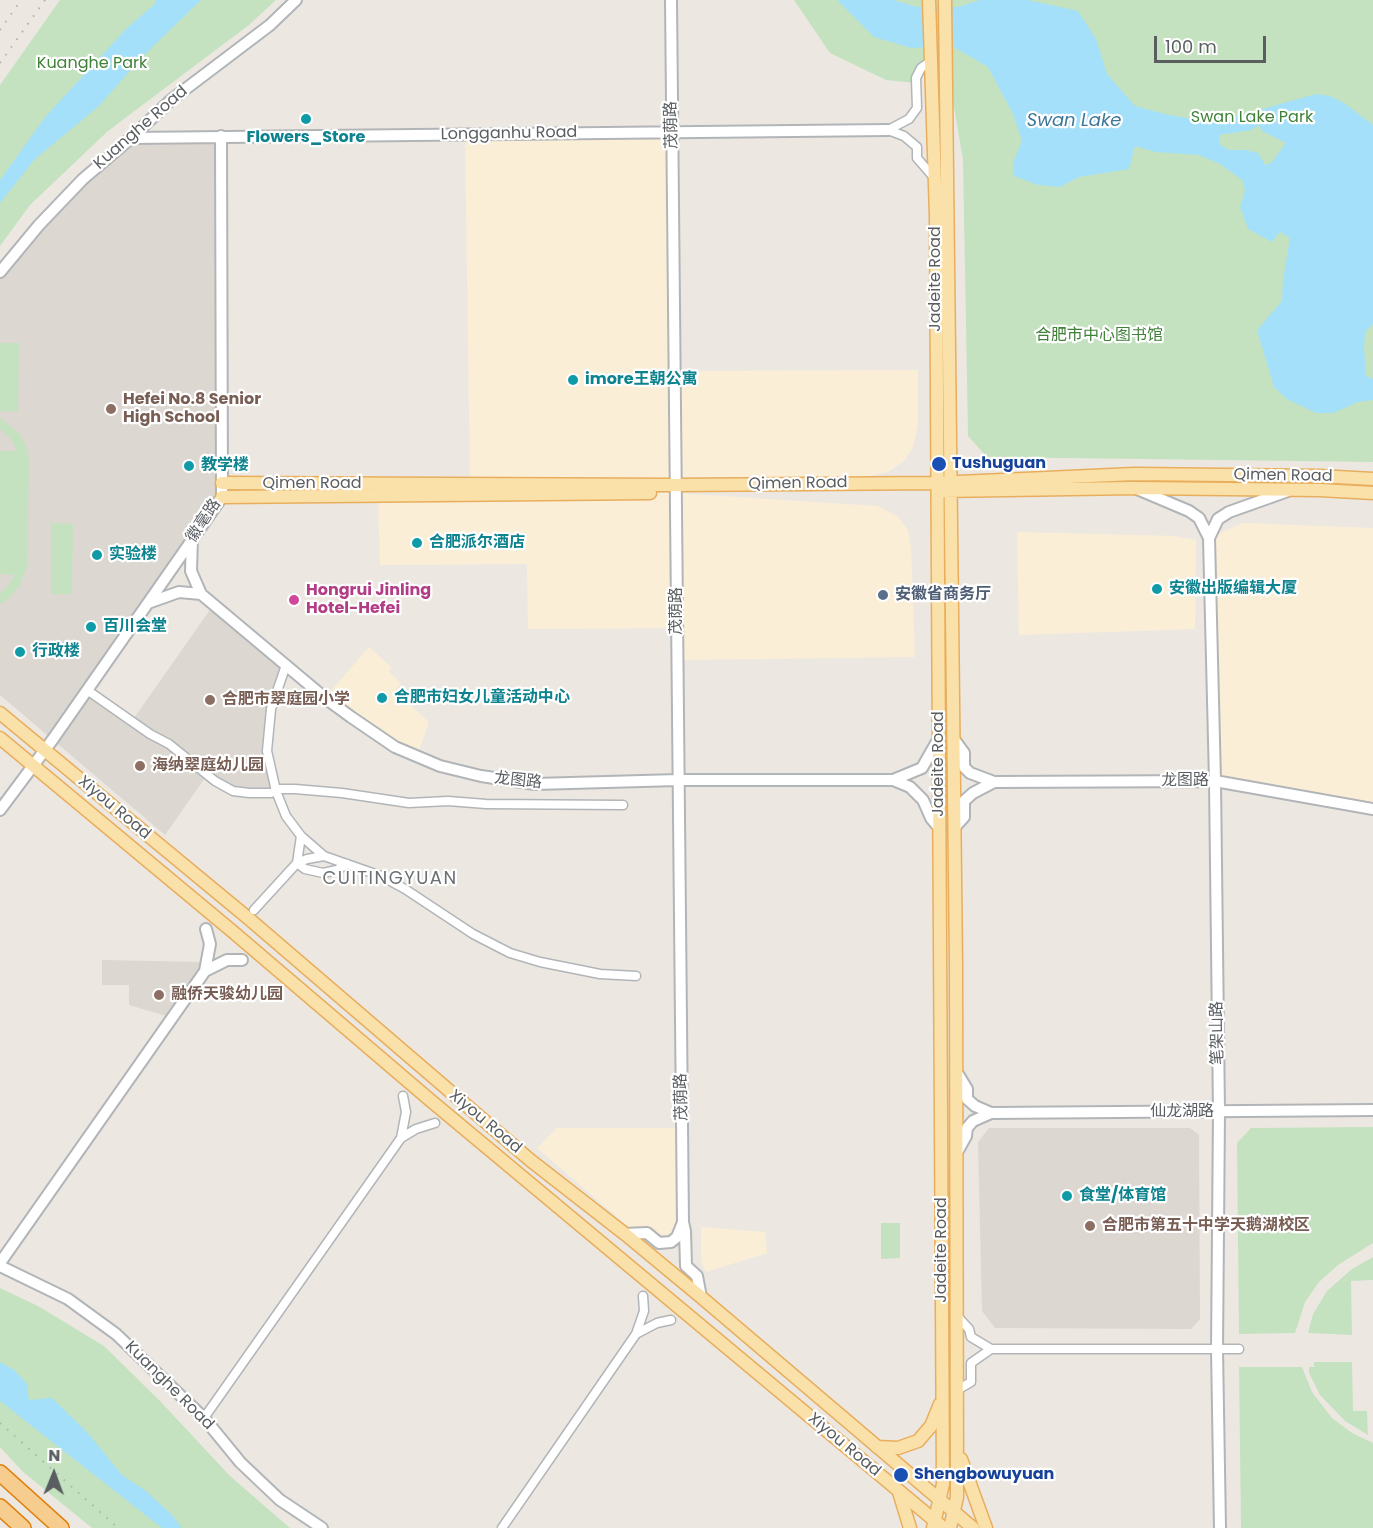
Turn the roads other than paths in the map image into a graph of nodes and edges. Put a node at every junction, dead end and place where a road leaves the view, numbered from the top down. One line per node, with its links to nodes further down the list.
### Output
1 (296, 0): 9 (street, Kuanghe Road)
2 (671, 0): 7 (street, 茂荫路)
3 (929, 0): 5 (main road, Jadeite Road)
4 (945, 0): 11 (main road, Jadeite Road)
5 (931, 61): 6 (street); 10 (main road, Jadeite Road)
6 (888, 130): 7 (street, Longganhu Road); 10 (street)
7 (673, 132): 8 (street, Longganhu Road); 17 (street, 茂荫路)
8 (221, 136): 9 (street, Longganhu Road); 14 (street, 徽毫路)
9 (131, 138): 12 (street, Kuanghe Road)
10 (934, 179): 11 (street); 15 (main road, Jadeite Road)
11 (947, 190): 15 (main road, Jadeite Road)
12 (0, 272)
13 (1373, 479): 15 (main road, Qimen Road)
14 (222, 483): 17 (main road, Qimen Road); 20 (street, 徽毫路)
15 (944, 487): 16 (main road, Qimen Road); 17 (main road, Qimen Road); 29 (main road, Jadeite Road); 30 (main road, Jadeite Road)
16 (1134, 488): 18 (main road, Qimen Road); 22 (street)
17 (676, 489): 20 (main road, Qimen Road); 33 (street, 茂荫路)
18 (1292, 489): 19 (main road, Qimen Road); 22 (street)
19 (1373, 493)
20 (222, 497): 21 (street, 徽毫路)
21 (192, 538): 23 (street); 24 (street, 徽毫路)
22 (1209, 538): 35 (street, 笔架山路)
23 (201, 594): 24 (street); 25 (street, 龙图路)
24 (148, 603): 26 (street, 徽毫路)
25 (286, 665): 33 (street, 龙图路); 37 (street)
26 (87, 690): 31 (street, 徽毫路); 37 (street)
27 (0, 712): 31 (main road, Xiyou Road)
28 (0, 738): 32 (main road, Xiyou Road)
29 (939, 738): 34 (street); 42 (main road, Jadeite Road)
30 (953, 738): 36 (street); 41 (main road, Jadeite Road)
31 (45, 749): 32 (street, 徽毫路); 61 (main road, Xiyou Road)
32 (32, 765): 40 (street, 徽毫路); 77 (main road, Xiyou Road)
33 (678, 780): 34 (street, 龙图路); 60 (street, 茂荫路)
34 (893, 780): 42 (street)
35 (1215, 781): 36 (street, 龙图路); 39 (street, 龙图路); 55 (street, 笔架山路)
36 (994, 782): 41 (street)
37 (276, 791): 38 (street); 43 (street)
38 (623, 806)
39 (1373, 809)
40 (0, 810)
41 (954, 828): 52 (main road, Jadeite Road)
42 (940, 829): 72 (main road, Jadeite Road)
43 (301, 836): 44 (street); 45 (street)
44 (324, 856): 45 (street); 46 (street)
45 (297, 864): 46 (street); 47 (street)
46 (347, 864): 51 (street)
47 (254, 910)
48 (206, 929): 50 (street)
49 (242, 960): 50 (street)
50 (206, 971): 62 (street)
51 (636, 976)
52 (956, 1070): 56 (street); 59 (main road, Jadeite Road)
53 (403, 1096): 58 (street)
54 (1373, 1110): 55 (street, 仙龙湖路)
55 (1219, 1112): 56 (street, 仙龙湖路); 68 (street, 笔架山路)
56 (991, 1113): 59 (street)
57 (435, 1123): 58 (street)
58 (401, 1138): 73 (street)
59 (956, 1155): 65 (main road, Jadeite Road)
60 (683, 1222): 61 (street); 64 (street, 茂荫路)
61 (625, 1234): 64 (main road, Xiyou Road)
62 (0, 1264): 73 (street, Kuanghe Road)
63 (643, 1296): 67 (street)
64 (701, 1297): 74 (main road, Xiyou Road)
65 (957, 1316): 69 (street); 71 (main road, Jadeite Road)
66 (671, 1320): 67 (street)
67 (636, 1334): 85 (street)
68 (1217, 1348): 69 (street); 70 (street); 90 (street, 笔架山路)
69 (992, 1349): 71 (street)
70 (1239, 1349)
71 (957, 1390): 75 (main road, Jadeite Road)
72 (943, 1398): 74 (main road); 78 (main road, Jadeite Road)
73 (204, 1418): 84 (street, Kuanghe Road)
74 (877, 1447): 78 (main road, Xiyou Road)
75 (957, 1448): 80 (main road, Jadeite Road); 89 (main road)
76 (0, 1473): 83 (highway)
77 (899, 1491): 81 (main road, Xiyou Road); 86 (main road)
78 (939, 1500): 80 (main road, Xiyou Road); 81 (main road, Jadeite Road)
79 (0, 1507): 82 (highway)
80 (954, 1512): 87 (main road, Jadeite Road); 88 (main road, Xiyou Road)
81 (937, 1526)
82 (23, 1528)
83 (60, 1528)
84 (322, 1528)
85 (502, 1528)
86 (910, 1528)
87 (950, 1528)
88 (973, 1528)
89 (986, 1528)
90 (1220, 1528)

